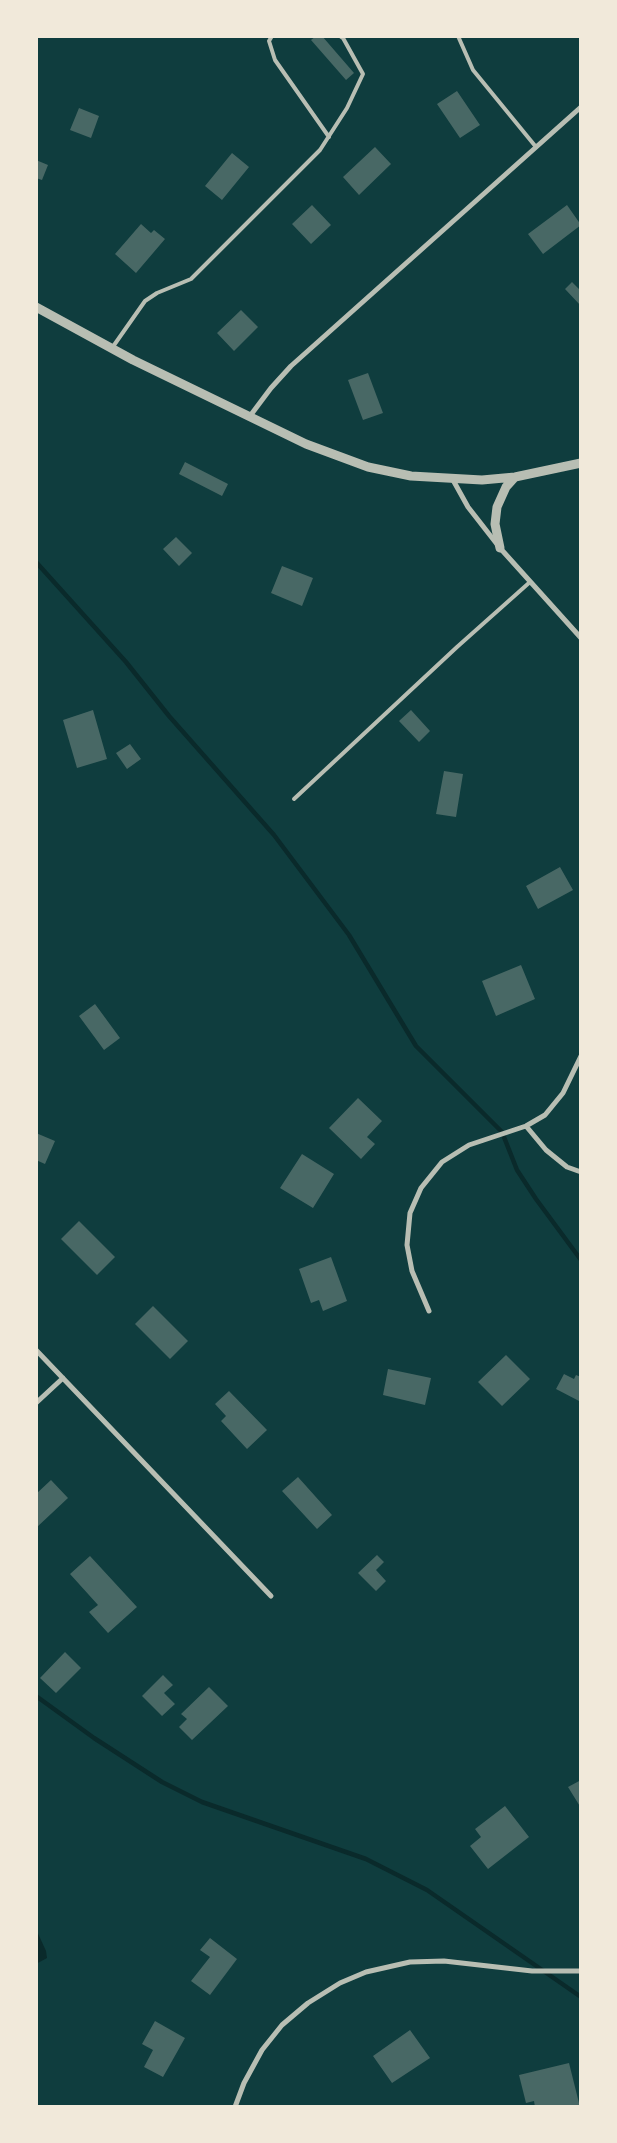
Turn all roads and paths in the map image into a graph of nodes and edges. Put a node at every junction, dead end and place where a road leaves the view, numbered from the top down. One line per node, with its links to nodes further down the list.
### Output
1 (272, 36): 5 (lane)
2 (340, 36): 5 (lane)
3 (458, 36): 6 (lane)
4 (581, 107): 6 (street)
5 (328, 137): 8 (lane)
6 (536, 147): 9 (street)
7 (36, 307): 8 (street)
8 (112, 348): 9 (street)
9 (250, 416): 12 (street)
10 (581, 463): 11 (street)
11 (515, 477): 12 (street); 13 (street)
12 (453, 480): 13 (street)
13 (500, 548): 14 (street)
14 (530, 582): 15 (street); 16 (lane)
15 (581, 638)
16 (294, 799)
17 (581, 1056): 18 (street)
18 (526, 1126): 19 (street); 20 (street)
19 (581, 1172)
20 (428, 1311)
21 (36, 1350): 22 (street)
22 (63, 1378): 23 (street); 24 (street)
23 (36, 1403)
24 (271, 1596)
25 (581, 1971): 26 (street)
26 (235, 2107)

